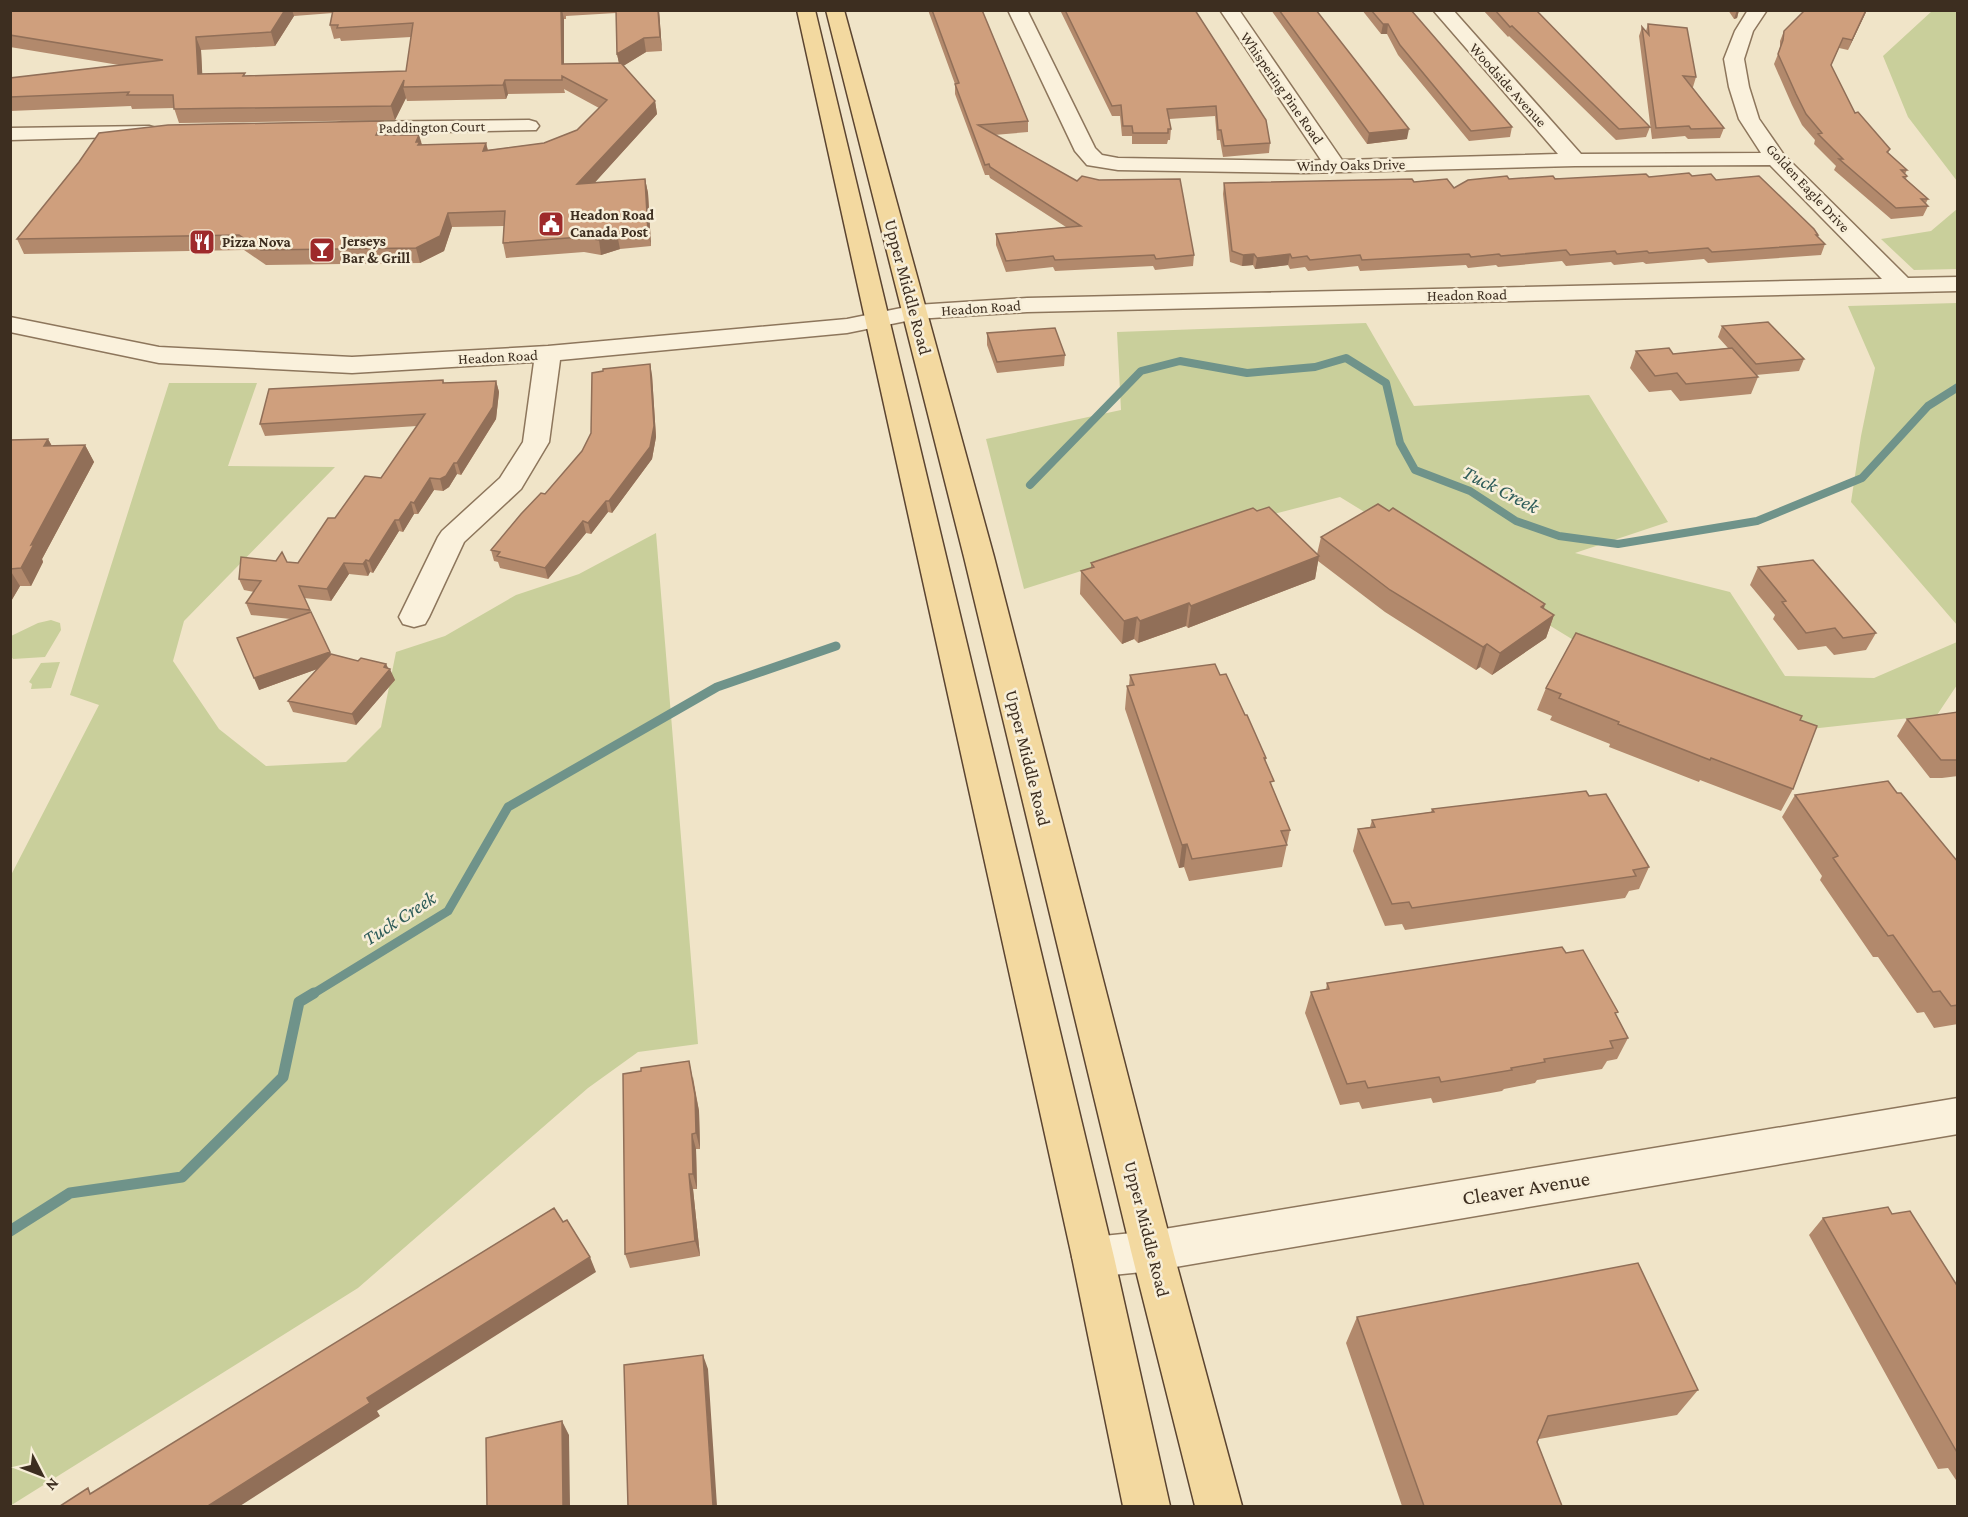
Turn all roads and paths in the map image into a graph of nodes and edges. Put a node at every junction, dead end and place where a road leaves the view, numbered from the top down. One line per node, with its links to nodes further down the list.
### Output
1 (806, 10): 17 (main road, Upper Middle Road)
2 (835, 10): 16 (main road, Upper Middle Road)
3 (1017, 10): 13 (street, Windy Oaks Drive)
4 (1229, 10): 13 (street, Whispering Pine Road)
5 (1442, 10): 12 (street, Woodside Avenue)
6 (1758, 10): 11 (street, Golden Eagle Drive)
7 (529, 126): 8 (street, Paddington Court)
8 (328, 129)
9 (172, 131): 10 (street)
10 (10, 134)
11 (1776, 159): 12 (street, Windy Oaks Drive); 15 (street, Golden Eagle Drive)
12 (1575, 160): 13 (street, Windy Oaks Drive)
13 (1336, 166)
14 (1958, 284): 15 (street, Headon Road)
15 (1902, 285): 16 (street, Headon Road)
16 (916, 312): 17 (street, Headon Road); 22 (main road, Upper Middle Road)
17 (876, 321): 19 (street, Headon Road); 23 (main road, Upper Middle Road)
18 (10, 324): 19 (street, Headon Road)
19 (548, 354): 20 (street)
20 (414, 617)
21 (1958, 1116): 22 (street, Cleaver Avenue)
22 (1152, 1251): 23 (street, Cleaver Avenue); 25 (main road, Upper Middle Road)
23 (1093, 1257): 24 (main road, Upper Middle Road)
24 (1147, 1506)
25 (1219, 1506)

